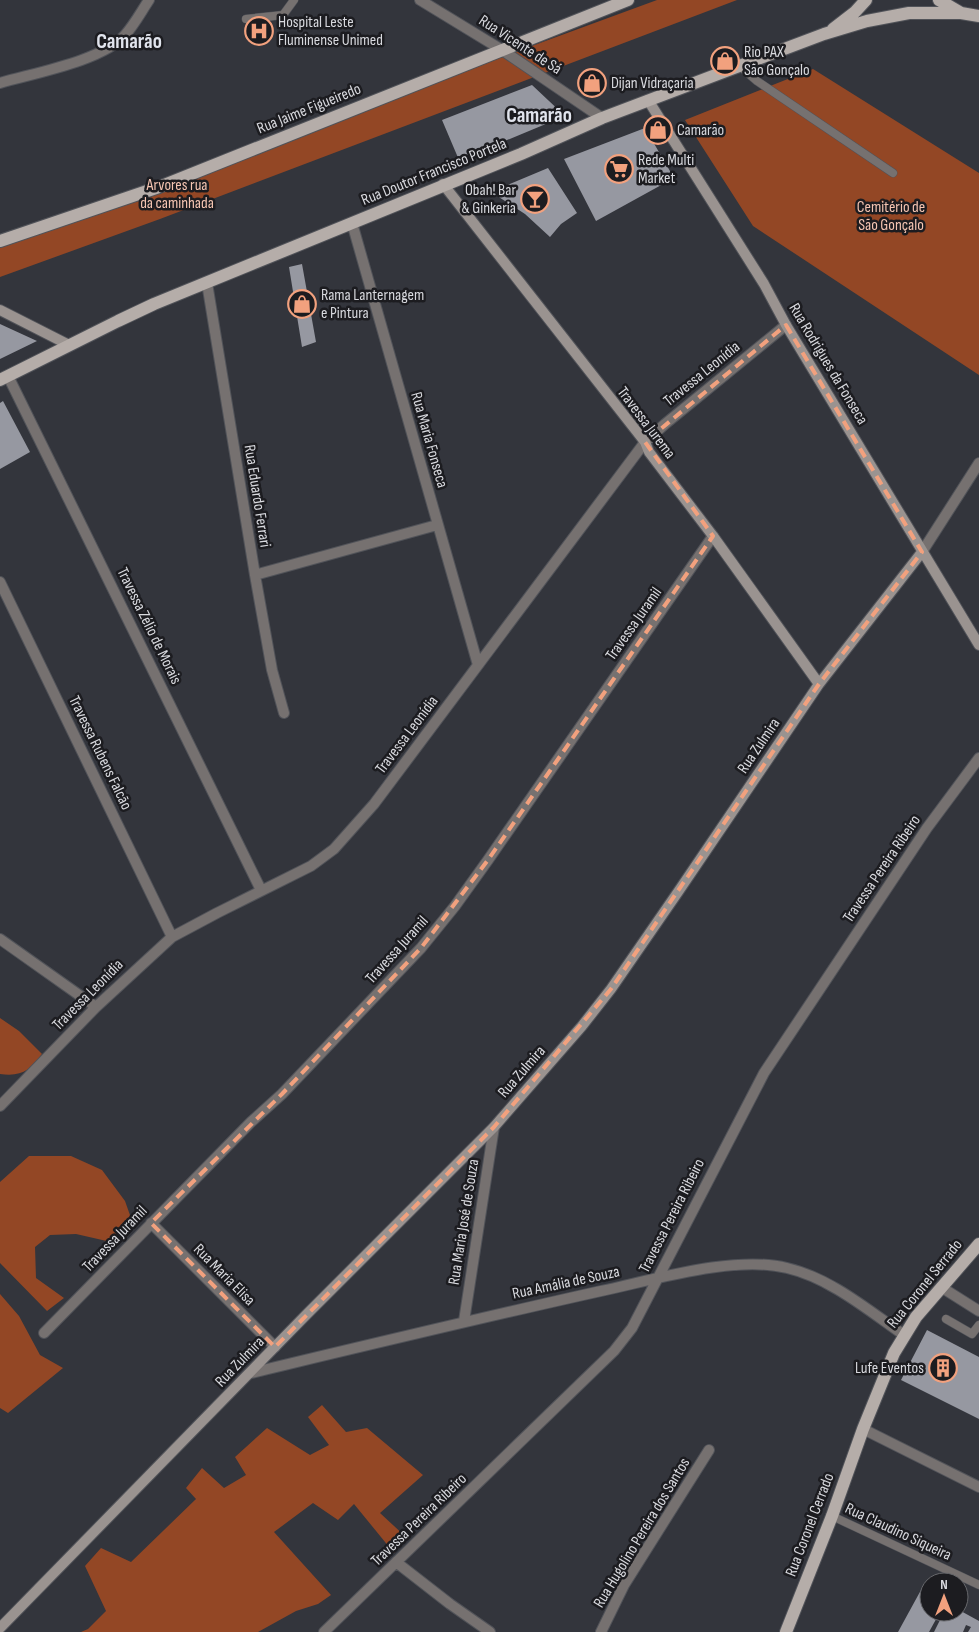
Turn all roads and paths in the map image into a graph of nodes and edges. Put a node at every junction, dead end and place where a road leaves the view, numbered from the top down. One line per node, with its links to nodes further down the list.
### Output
1 (149, 0): 13 (street)
2 (294, 0): 9 (lane)
3 (420, 0): 11 (street, Rua Vicente de Sá)
4 (628, 0): 11 (main road, Rua Jaime Figueiredo)
5 (866, 0): 10 (main road)
6 (939, 0): 7 (main road)
7 (961, 13): 8 (main road, Rua Doutor Francisco Portela); 10 (main road, Rua Doutor Francisco Portela)
8 (979, 16)
9 (246, 19)
10 (824, 34): 12 (main road, Rua Doutor Francisco Portela)
11 (502, 50): 15 (street, Rua Vicente de Sá); 19 (main road, Rua Jaime Figueiredo)
12 (740, 67): 14 (main road, Rua Doutor Francisco Portela); 16 (lane)
13 (0, 83)
14 (648, 100): 15 (main road, Rua Doutor Francisco Portela); 22 (main road, Rua Rodrigues da Fonseca)
15 (602, 118): 17 (main road, Rua Doutor Francisco Portela)
16 (893, 173)
17 (443, 184): 18 (main road, Rua Doutor Francisco Portela); 25 (main road, Travessa Jurema)
18 (352, 224): 20 (main road, Rua Doutor Francisco Portela); 27 (street, Rua Maria Fonseca)
19 (0, 241)
20 (207, 283): 23 (main road, Rua Doutor Francisco Portela); 30 (street, Rua Eduardo Ferrari)
21 (0, 310): 23 (main road)
22 (786, 325): 25 (street, Travessa Leonídia); 29 (main road, Rua Rodrigues da Fonseca)
23 (69, 345): 24 (main road, Rua Doutor Francisco Portela)
24 (4, 378): 37 (street, Travessa Zélio de Morais)
25 (645, 442): 28 (main road, Travessa Jurema); 33 (street, Travessa Leonídia)
26 (979, 463): 29 (street, Rua Zulmira)
27 (437, 525): 30 (street); 33 (street, Rua Maria Fonseca)
28 (713, 536): 34 (main road, Travessa Jurema); 43 (street, Travessa Juramil)
29 (922, 552): 32 (main road, Rua Rodrigues da Fonseca); 34 (main road, Rua Zulmira)
30 (255, 574): 35 (street, Rua Eduardo Ferrari)
31 (0, 582): 38 (street, Travessa Rubens Falcão)
32 (979, 645)
33 (478, 665): 37 (street, Travessa Leonídia)
34 (819, 684): 42 (main road, Rua Zulmira)
35 (284, 714)
36 (979, 758): 45 (street, Travessa Pereira Ribeiro)
37 (261, 890): 38 (street, Travessa Leonídia)
38 (172, 937): 40 (street, Travessa Leonídia)
39 (0, 939): 40 (street)
40 (96, 1006): 41 (street, Travessa Leonídia)
41 (0, 1106)
42 (494, 1127): 49 (street, Rua Maria José de Souza); 53 (main road, Rua Zulmira)
43 (151, 1223): 51 (street, Travessa Juramil); 53 (street, Rua Maria Elisa)
44 (979, 1244): 46 (main road, Rua Coronel Serrado)
45 (657, 1279): 49 (street, Rua Amália de Souza); 52 (street, Rua Amália de Souza); 59 (street, Travessa Pereira Ribeiro)
46 (941, 1287): 47 (street); 52 (main road, Rua Coronel Serrado)
47 (979, 1311)
48 (946, 1318): 50 (lane)
49 (464, 1321): 54 (street, Rua Amália de Souza)
50 (979, 1326)
51 (44, 1334)
52 (904, 1335): 55 (main road, Rua Coronel Serrado)
53 (275, 1348): 54 (main road, Rua Zulmira)
54 (251, 1373): 61 (main road, Rua Zulmira)
55 (863, 1429): 57 (street); 58 (main road, Rua Coronel Cerrado)
56 (709, 1450): 64 (street, Rua Hugolino Pereira dos Santos)
57 (979, 1487)
58 (832, 1516): 60 (lane, Rua Claudino Siqueira); 65 (main road, Rua Coronel Cerrado)
59 (396, 1562): 62 (street, Travessa Pereira Ribeiro); 63 (street)
60 (979, 1585)
61 (0, 1628)
62 (324, 1632)
63 (490, 1632)
64 (601, 1632)
65 (786, 1632)

